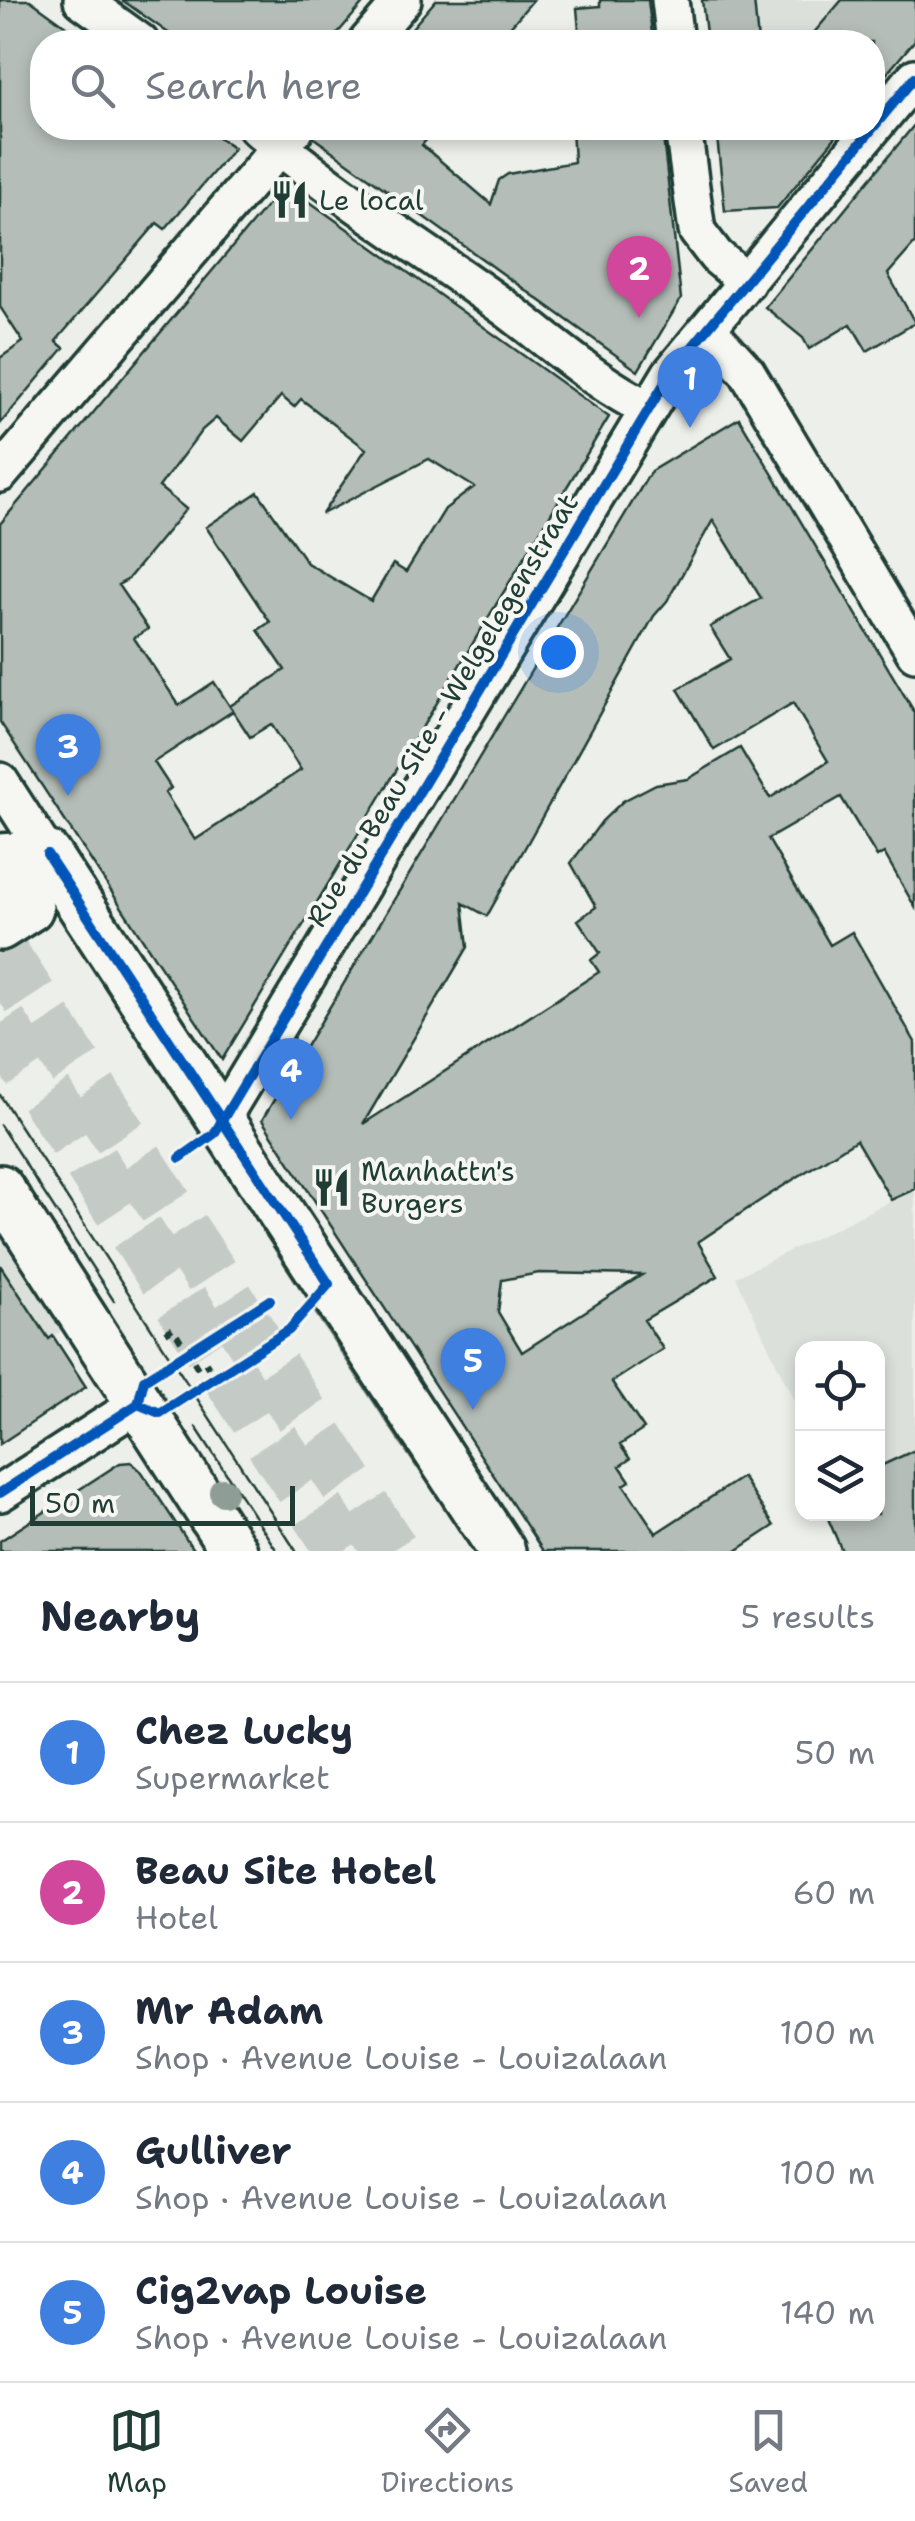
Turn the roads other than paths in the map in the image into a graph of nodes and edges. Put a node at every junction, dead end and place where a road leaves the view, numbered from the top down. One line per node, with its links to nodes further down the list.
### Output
1 (82, 0): 4 (street)
2 (403, 0): 5 (street)
3 (670, 0): 6 (street)
4 (123, 30)
5 (377, 30)
6 (673, 30)
7 (915, 78): 8 (street, Rue du Beau Site - Welgelegenstraat)
8 (885, 114)
9 (272, 140): 16 (street)
10 (282, 140): 15 (street)
11 (685, 140): 13 (street)
12 (864, 140): 13 (street, Rue du Beau Site - Welgelegenstraat)
13 (747, 282): 14 (street, Rue du Beau Site - Welgelegenstraat)
14 (708, 329): 15 (street, Rue du Beau Site - Welgelegenstraat); 17 (street)
15 (649, 409): 22 (street, Rue du Beau Site - Welgelegenstraat)
16 (0, 474)
17 (915, 652)
18 (0, 781): 19 (street)
19 (46, 854): 20 (street); 21 (street); 22 (street)
20 (0, 859): 21 (street)
21 (15, 918)
22 (221, 1120): 27 (street)
23 (0, 1188): 24 (street)
24 (138, 1404): 25 (street); 26 (street)
25 (0, 1493)
26 (234, 1551)
27 (502, 1551)

